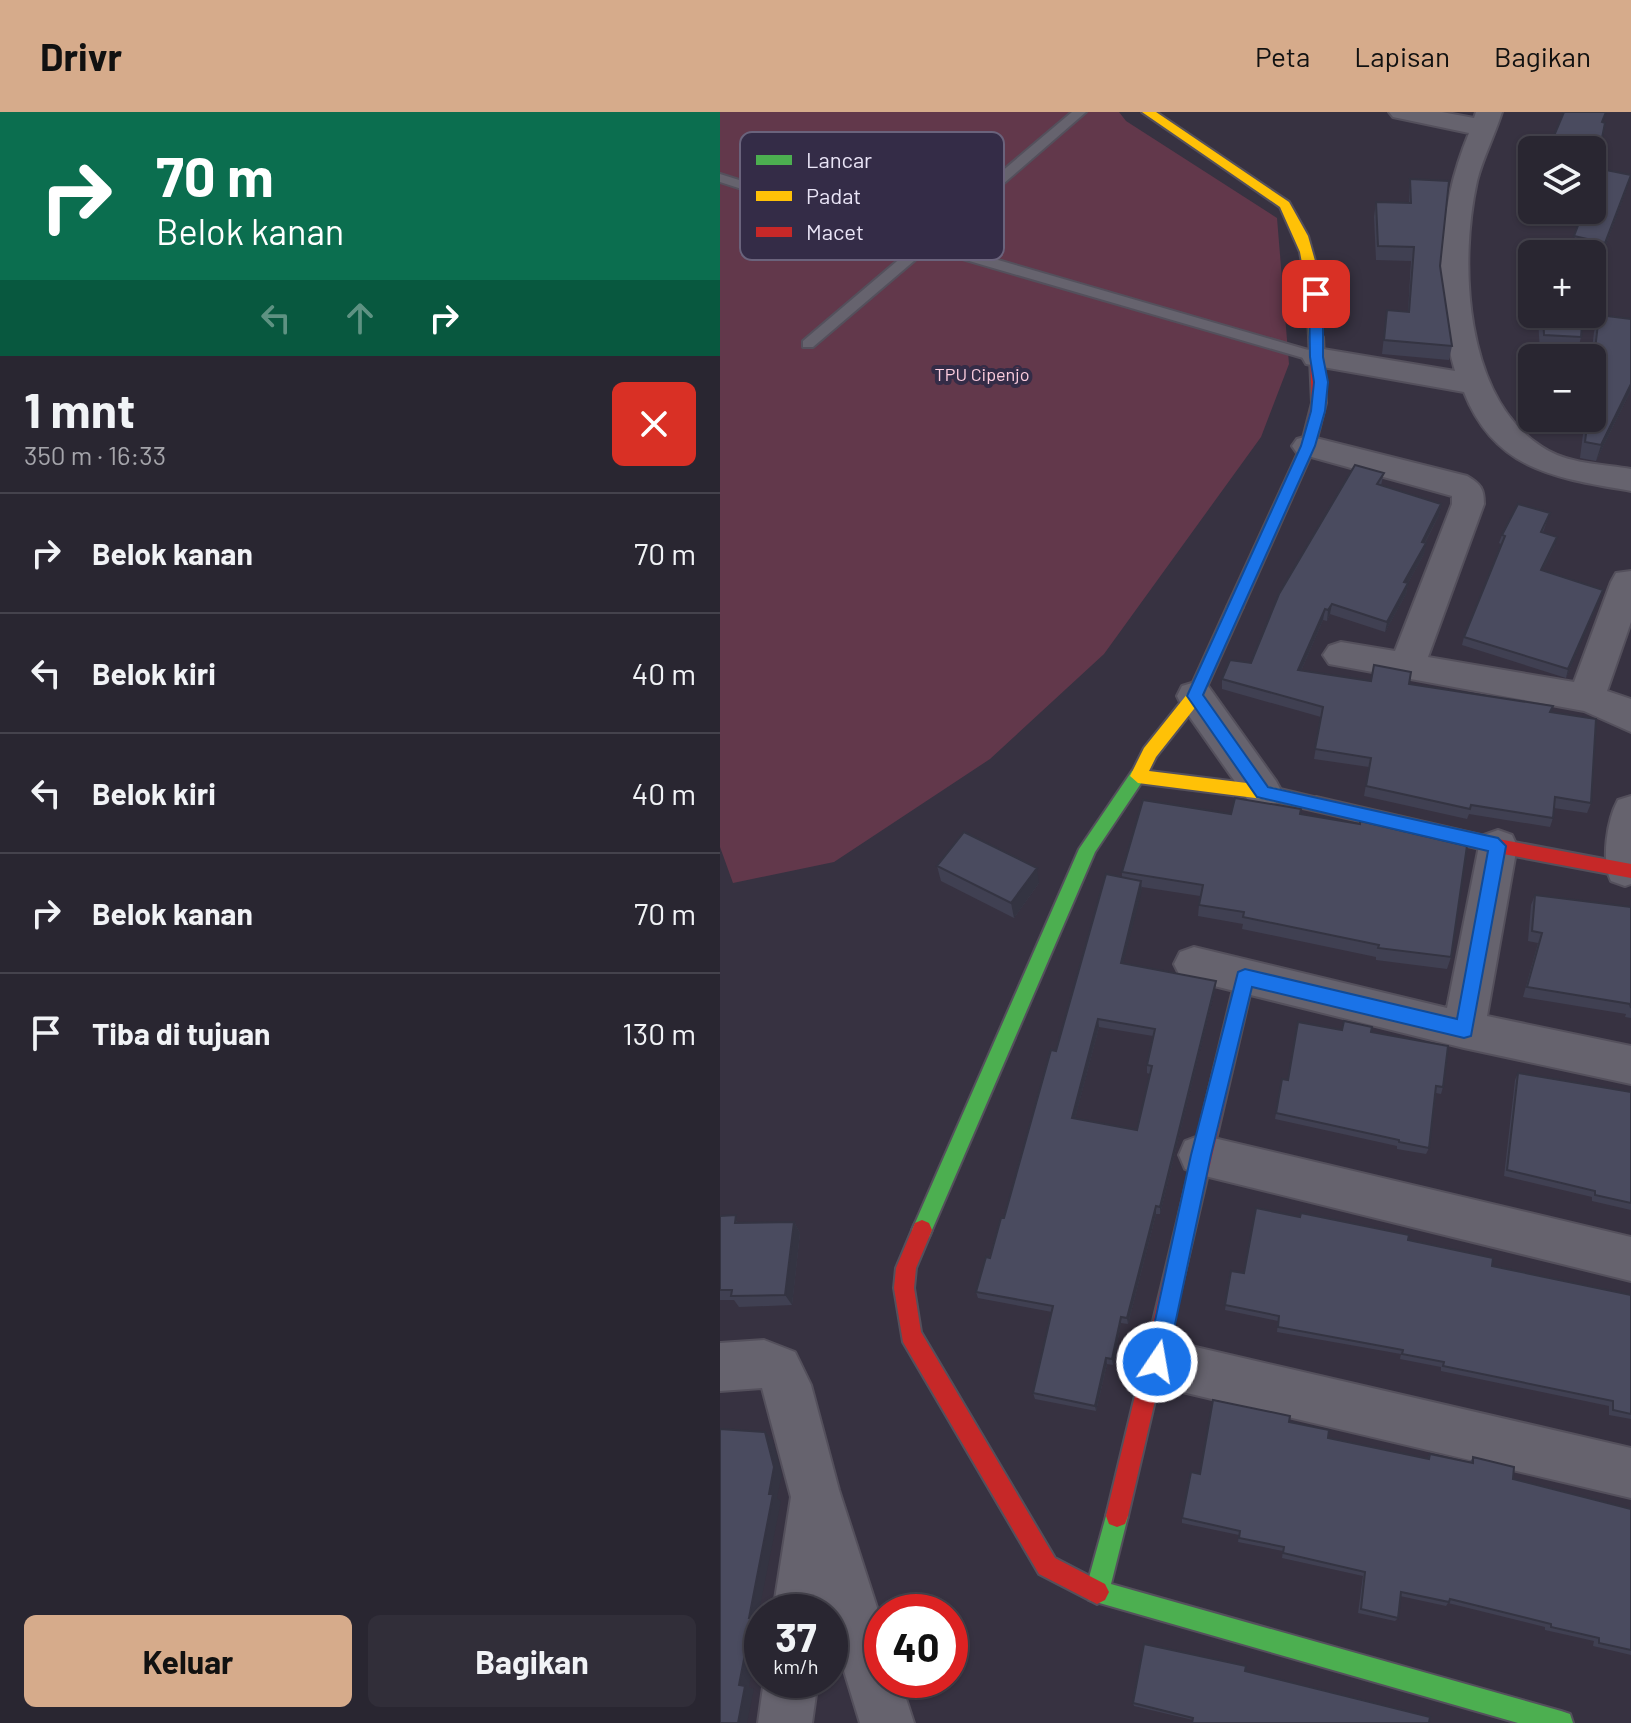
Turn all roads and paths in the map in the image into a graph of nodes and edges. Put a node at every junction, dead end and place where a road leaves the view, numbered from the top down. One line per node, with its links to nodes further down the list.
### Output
1 (1080, 112): 5 (lane)
2 (1148, 112): 11 (street)
3 (1402, 112): 4 (street)
4 (1487, 120): 12 (street)
5 (1004, 175)
6 (720, 178): 7 (lane)
7 (740, 185)
8 (903, 260): 10 (lane)
9 (975, 260): 11 (lane)
10 (808, 344)
11 (1317, 357): 12 (street); 13 (street)
12 (1472, 384): 14 (street)
13 (1308, 446): 17 (street); 18 (street)
14 (1631, 480)
15 (1628, 582): 19 (street)
16 (1341, 655): 17 (street)
17 (1407, 666): 19 (street)
18 (1195, 696): 21 (street); 22 (street)
19 (1586, 698): 20 (street)
20 (1631, 718)
21 (1138, 776): 22 (street); 36 (street)
22 (1263, 792): 24 (street)
23 (1631, 811): 25 (street)
24 (1498, 846): 25 (street); 28 (street)
25 (1628, 871)
26 (1194, 964): 27 (street)
27 (1245, 977): 28 (street); 30 (street)
28 (1464, 1030): 29 (street)
29 (1631, 1065)
30 (1201, 1155): 31 (street); 32 (street)
31 (1631, 1259)
32 (1157, 1362): 34 (street); 36 (street)
33 (720, 1367): 35 (street)
34 (1631, 1473)
35 (814, 1490): 37 (street); 40 (street)
36 (1097, 1592): 41 (street)
37 (801, 1594)
38 (788, 1698): 39 (street)
39 (785, 1723)
40 (887, 1723)
41 (1561, 1723)

